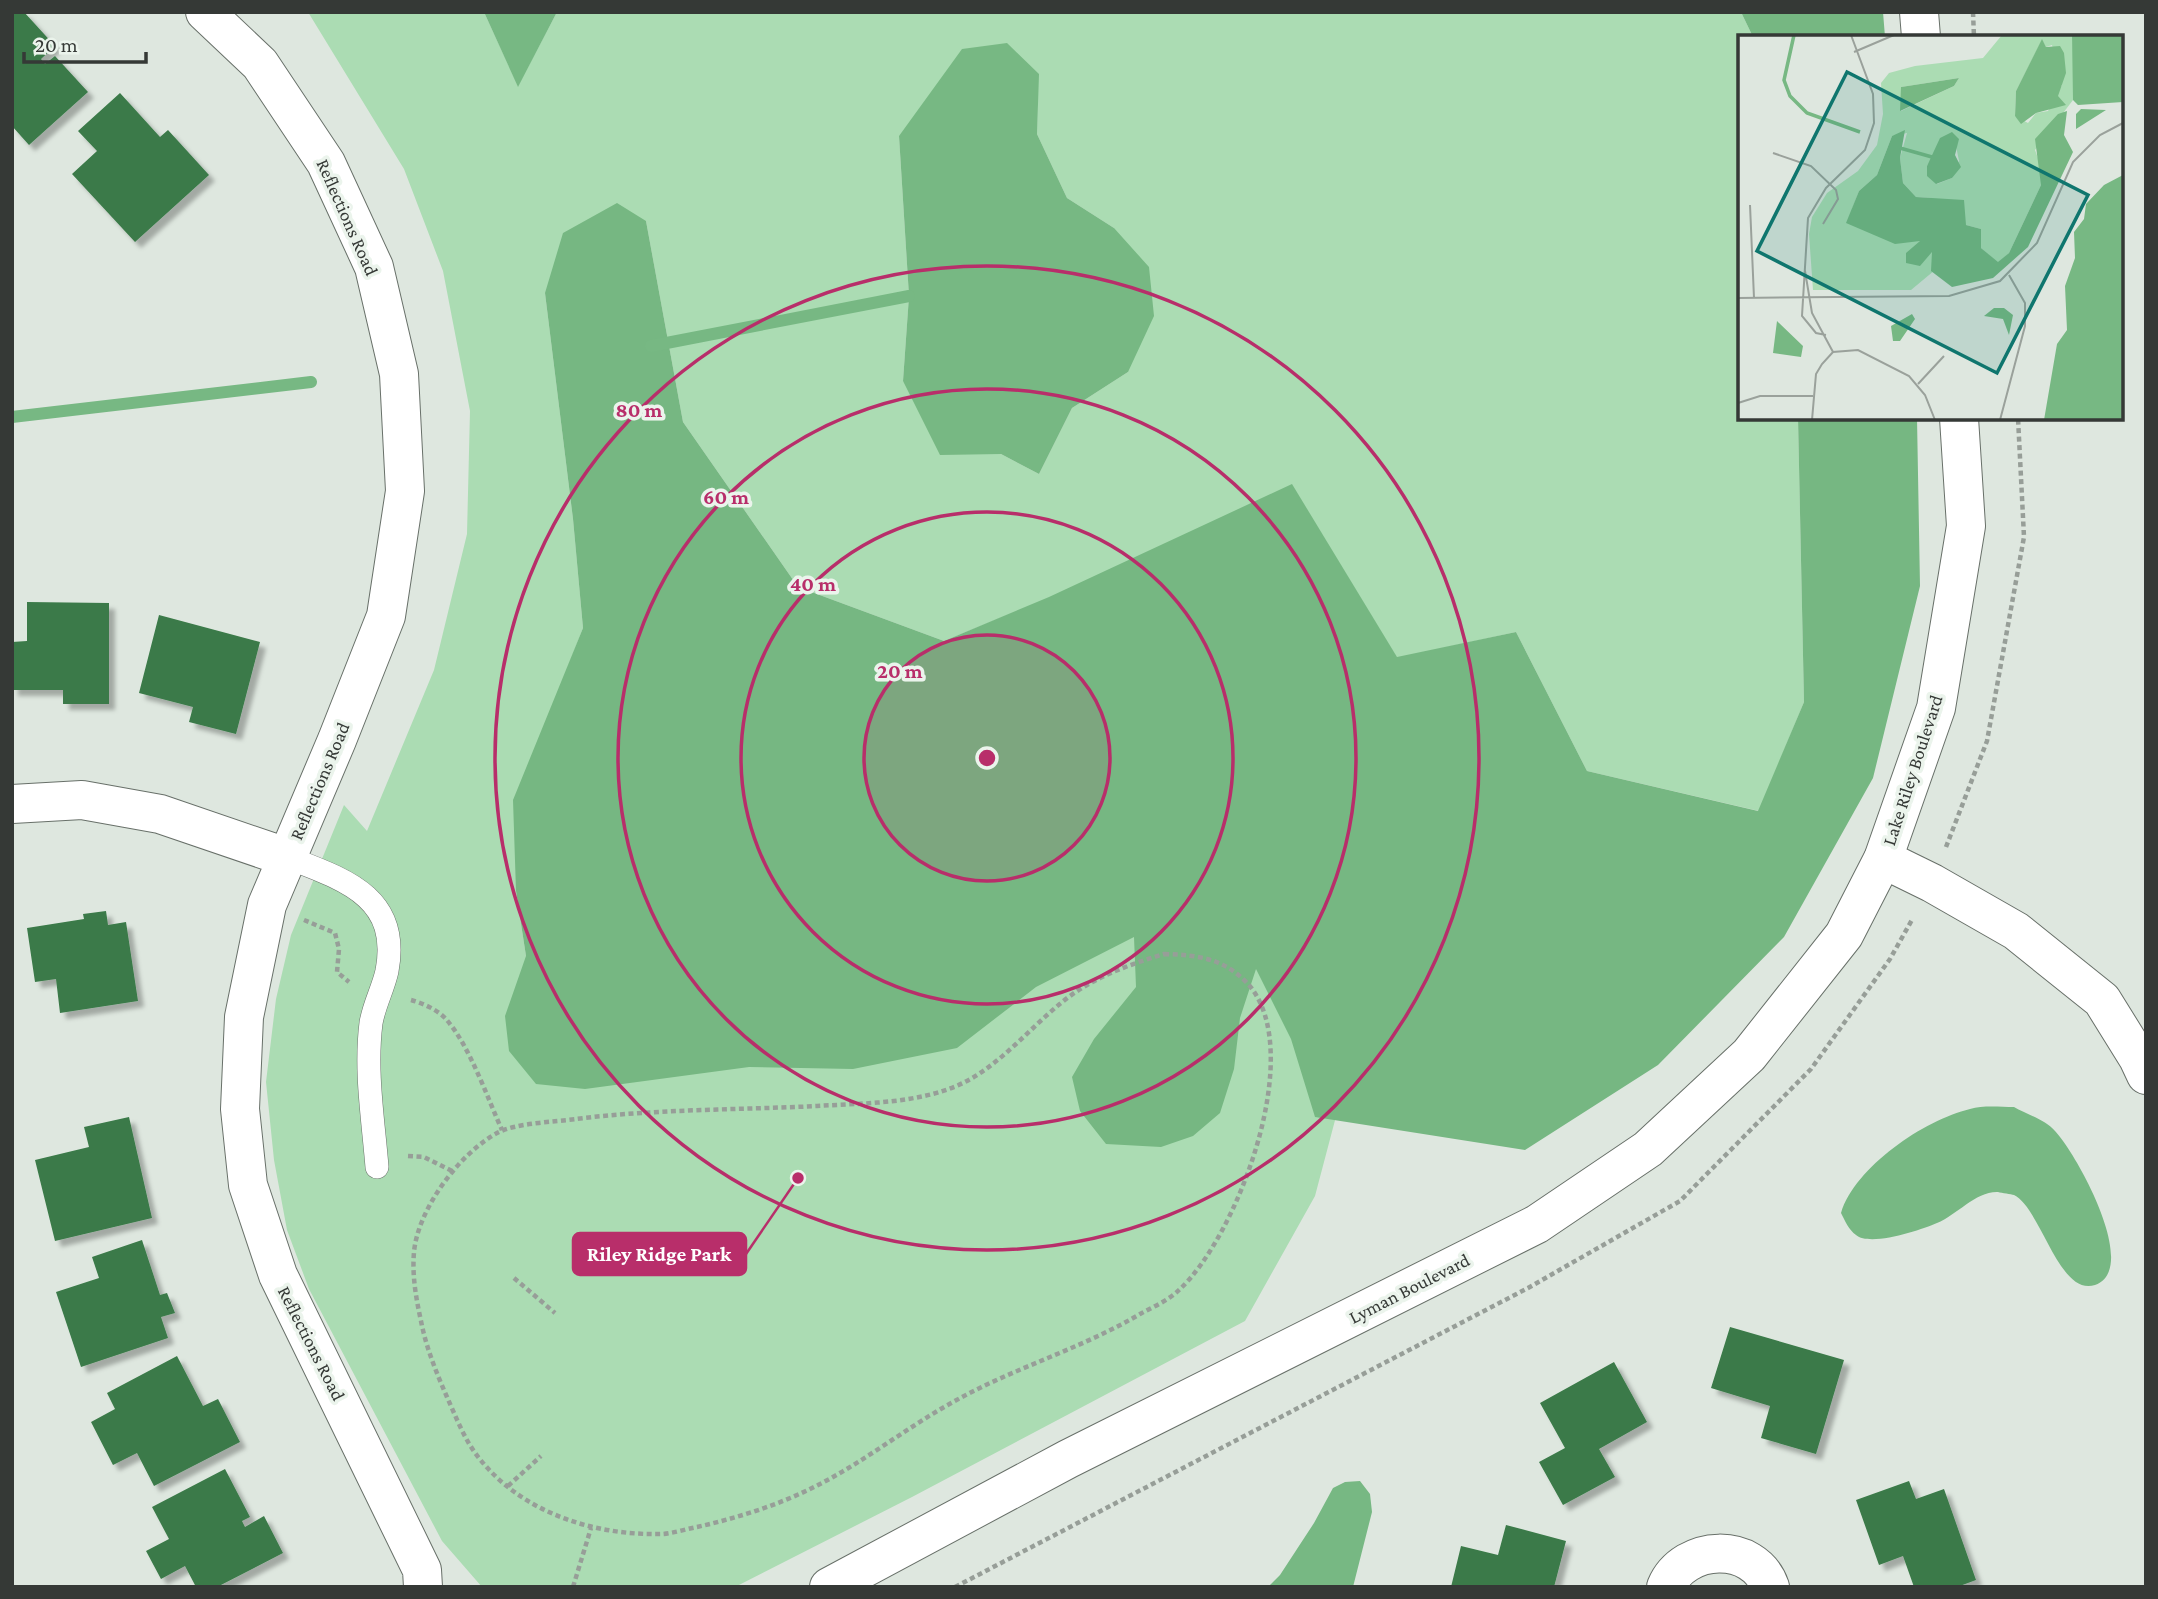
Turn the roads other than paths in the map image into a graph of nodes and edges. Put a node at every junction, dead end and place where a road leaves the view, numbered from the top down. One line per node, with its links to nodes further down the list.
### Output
1 (205, 12): 6 (street, Reflections Road)
2 (1919, 12): 3 (street)
3 (1921, 35)
4 (1959, 420): 7 (street, Lake Riley Boulevard)
5 (12, 804): 6 (street)
6 (286, 858): 9 (lane); 10 (street, Reflections Road)
7 (1883, 859): 8 (street, Lake Riley Boulevard); 11 (street, Lyman Boulevard)
8 (2146, 1075)
9 (377, 1161)
10 (431, 1581)
11 (829, 1587)
12 (1666, 1587): 13 (street)
13 (1770, 1587)

